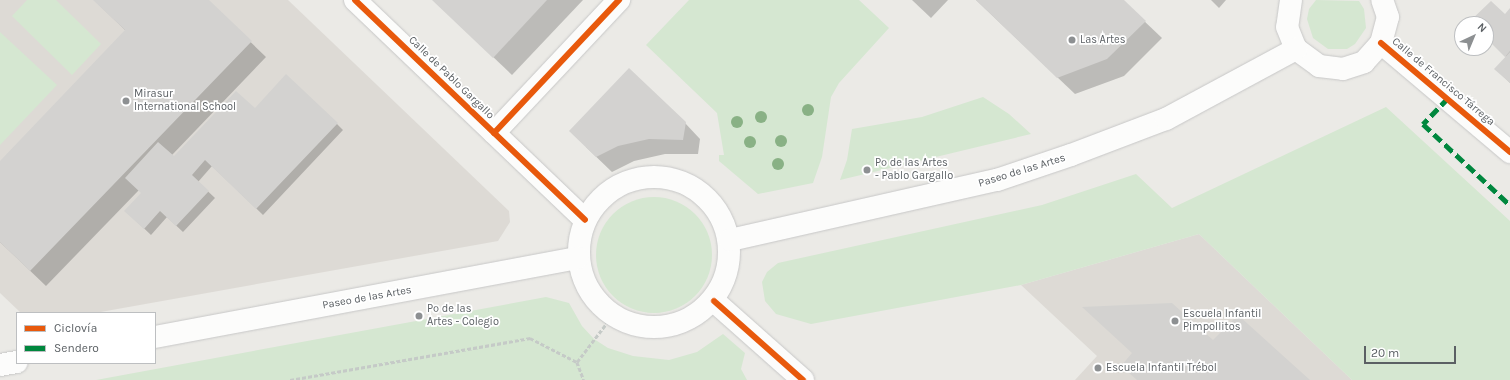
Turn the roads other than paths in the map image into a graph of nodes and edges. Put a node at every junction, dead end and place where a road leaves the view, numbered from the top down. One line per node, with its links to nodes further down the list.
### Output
1 (355, 0): 7 (main road, Calle de Pablo Gargallo)
2 (619, 0): 7 (main road)
3 (1291, 0): 6 (main road)
4 (1382, 0): 5 (main road)
5 (1381, 43): 6 (main road); 8 (main road, Calle de Francisco Tárrega)
6 (1296, 49): 10 (main road, Paseo de las Artes)
7 (494, 133): 9 (main road, Calle de Pablo Gargallo)
8 (1510, 152)
9 (585, 220): 10 (main road); 11 (main road)
10 (730, 240): 12 (main road)
11 (578, 258): 12 (main road); 13 (main road, Paseo de las Artes)
12 (714, 301): 16 (main road)
13 (156, 337)
14 (16, 362): 15 (main road)
15 (0, 365)
16 (803, 380)

